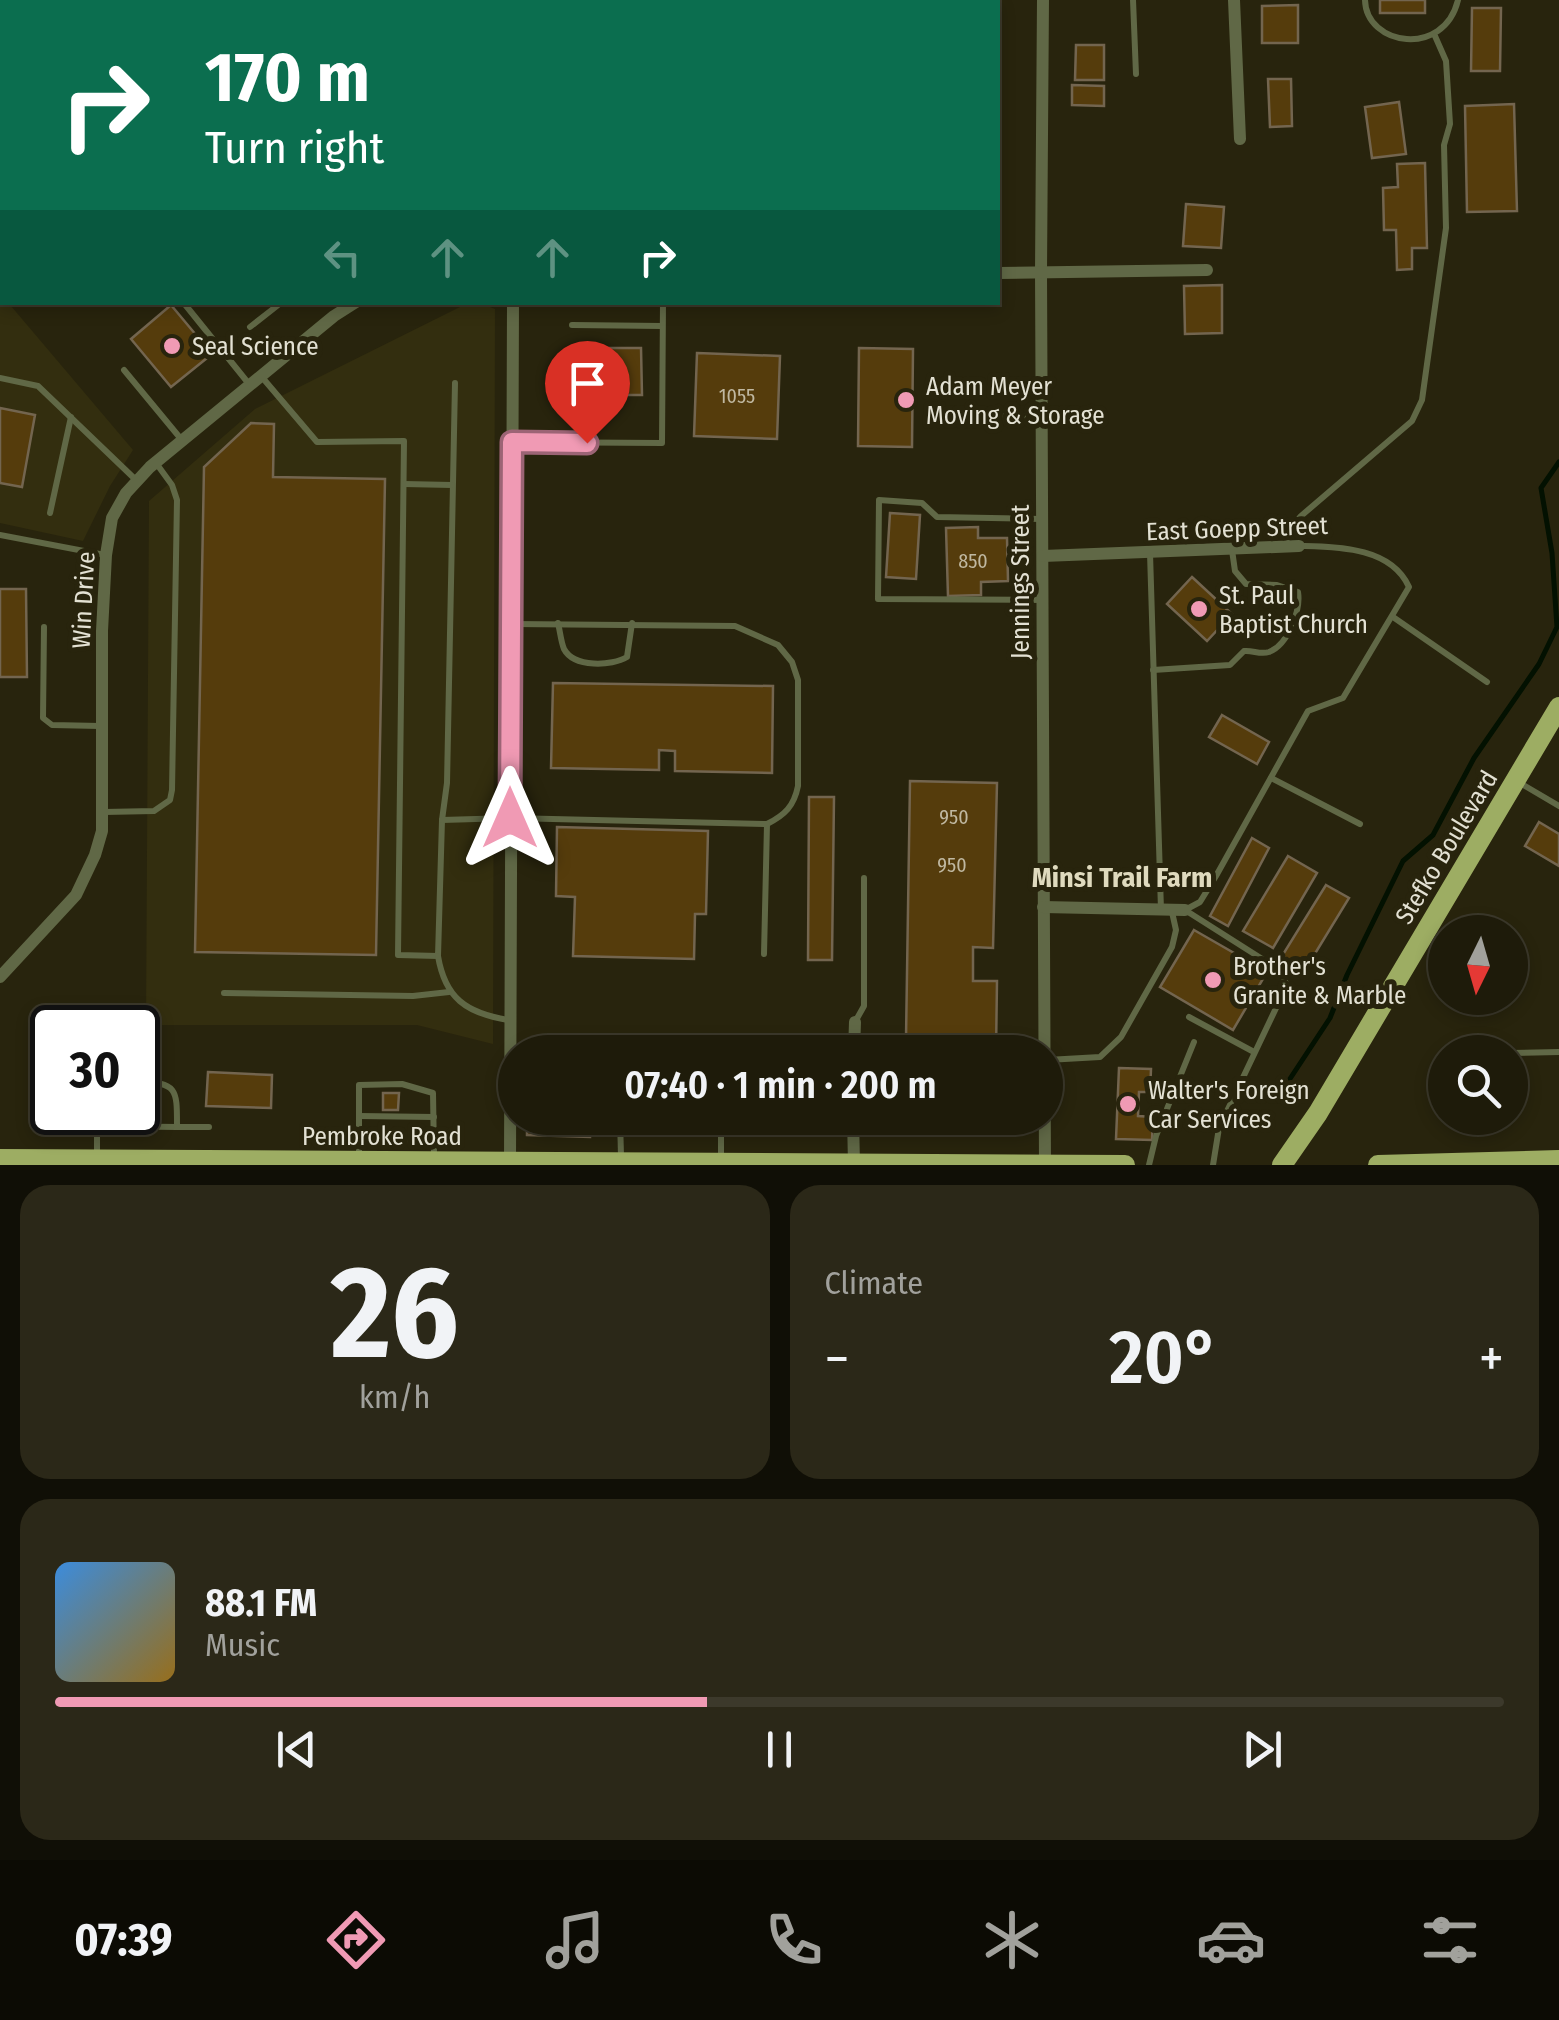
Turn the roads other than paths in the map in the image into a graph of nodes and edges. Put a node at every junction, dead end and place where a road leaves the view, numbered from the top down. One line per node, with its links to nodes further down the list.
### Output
1 (1043, 0): 10 (street, Jennings Street)
2 (1133, 0): 7 (lane)
3 (1234, 0): 8 (street)
4 (1365, 0): 6 (lane)
5 (1458, 0): 6 (lane)
6 (1435, 36): 36 (lane)
7 (1136, 74)
8 (1240, 139)
9 (1207, 270): 10 (street)
10 (1041, 272): 11 (street); 26 (street, Jennings Street)
11 (1000, 273)
12 (186, 305): 22 (lane)
13 (278, 305): 19 (lane)
14 (352, 305): 22 (street, Win Drive)
15 (513, 305): 28 (street)
16 (662, 305): 18 (lane)
17 (572, 325): 18 (lane)
18 (662, 326): 28 (lane)
19 (250, 327)
20 (124, 370): 27 (lane)
21 (0, 378): 25 (lane)
22 (254, 380): 27 (street, Win Drive); 31 (lane)
23 (455, 383): 32 (lane)
24 (966, 414): 26 (lane)
25 (71, 416): 30 (lane); 33 (lane)
26 (1042, 416): 34 (street, Jennings Street)
27 (182, 440): 29 (street, Win Drive)
28 (512, 442): 44 (street)
29 (155, 462): 30 (street, Win Drive); 54 (lane)
30 (136, 481): 39 (street, Win Drive)
31 (404, 484): 32 (lane); 63 (lane)
32 (452, 484): 56 (lane)
33 (50, 513)
34 (1043, 519): 40 (street, Jennings Street); 41 (lane)
35 (0, 535): 39 (lane)
36 (1293, 546): 37 (street, East Goepp Street); 42 (lane, East Goepp Street)
37 (1231, 549): 38 (street, East Goepp Street); 47 (lane)
38 (1150, 553): 40 (street, East Goepp Street); 47 (lane)
39 (106, 556): 50 (street, Win Drive)
40 (1043, 556): 41 (street, Jennings Street)
41 (1043, 600): 60 (street, Jennings Street)
42 (1393, 617): 48 (lane); 51 (lane, East Goepp Street)
43 (558, 623): 44 (lane); 45 (lane); 45 (lane)
44 (512, 624): 55 (street)
45 (632, 624): 57 (lane)
46 (44, 627): 50 (lane)
47 (1154, 670): 61 (lane)
48 (1487, 682)
49 (1559, 707): 52 (main road, Stefko Boulevard)
50 (102, 726): 54 (street, Win Drive)
51 (1271, 778): 58 (lane); 61 (lane)
52 (1514, 780): 53 (lane); 104 (main road, Stefko Boulevard)
53 (1559, 806)
54 (103, 812): 64 (street, Win Drive)
55 (510, 818): 56 (lane); 57 (lane); 68 (street)
56 (442, 820): 63 (lane)
57 (767, 824): 62 (lane)
58 (1360, 824)
59 (864, 878): 69 (lane)
60 (1043, 907): 61 (street); 71 (street, Jennings Street)
61 (1173, 910): 73 (lane); 76 (lane)
62 (764, 954)
63 (438, 956): 65 (lane)
64 (0, 977)
65 (449, 992): 66 (lane); 68 (lane)
66 (224, 993)
67 (1189, 1017): 73 (lane)
68 (509, 1020): 93 (street)
69 (855, 1022): 70 (street)
70 (855, 1035)
71 (1046, 1035)
72 (1194, 1042): 102 (lane)
73 (1254, 1052): 103 (lane)
74 (1559, 1052): 75 (lane)
75 (1528, 1053)
76 (1063, 1059)
77 (160, 1082): 81 (lane)
78 (360, 1116): 79 (lane); 79 (lane); 88 (lane)
79 (434, 1117): 89 (lane)
80 (160, 1127): 81 (lane)
81 (177, 1127): 82 (lane)
82 (209, 1127)
83 (97, 1135): 91 (lane)
84 (620, 1135): 95 (lane)
85 (721, 1135): 97 (lane)
86 (853, 1135): 98 (street)
87 (1045, 1135): 99 (street, Jennings Street)
88 (360, 1151): 89 (main road, Pembroke Road); 91 (main road, Pembroke Road)
89 (434, 1151): 94 (main road, Pembroke Road)
90 (0, 1158): 91 (main road, Pembroke Road)
91 (97, 1159)
92 (1559, 1160): 96 (main road)
93 (510, 1162): 94 (main road, Pembroke Road); 95 (main road, Pembroke Road)
94 (457, 1163)
95 (621, 1163): 97 (main road, Pembroke Road)
96 (1514, 1163): 100 (main road)
97 (721, 1164): 98 (main road, Pembroke Road)
98 (854, 1164): 99 (main road, Pembroke Road)
99 (1045, 1164): 101 (main road, Pembroke Road)
100 (1435, 1164): 105 (main road)
101 (1125, 1165)
102 (1148, 1165)
103 (1214, 1165)
104 (1282, 1165)
105 (1378, 1165)

